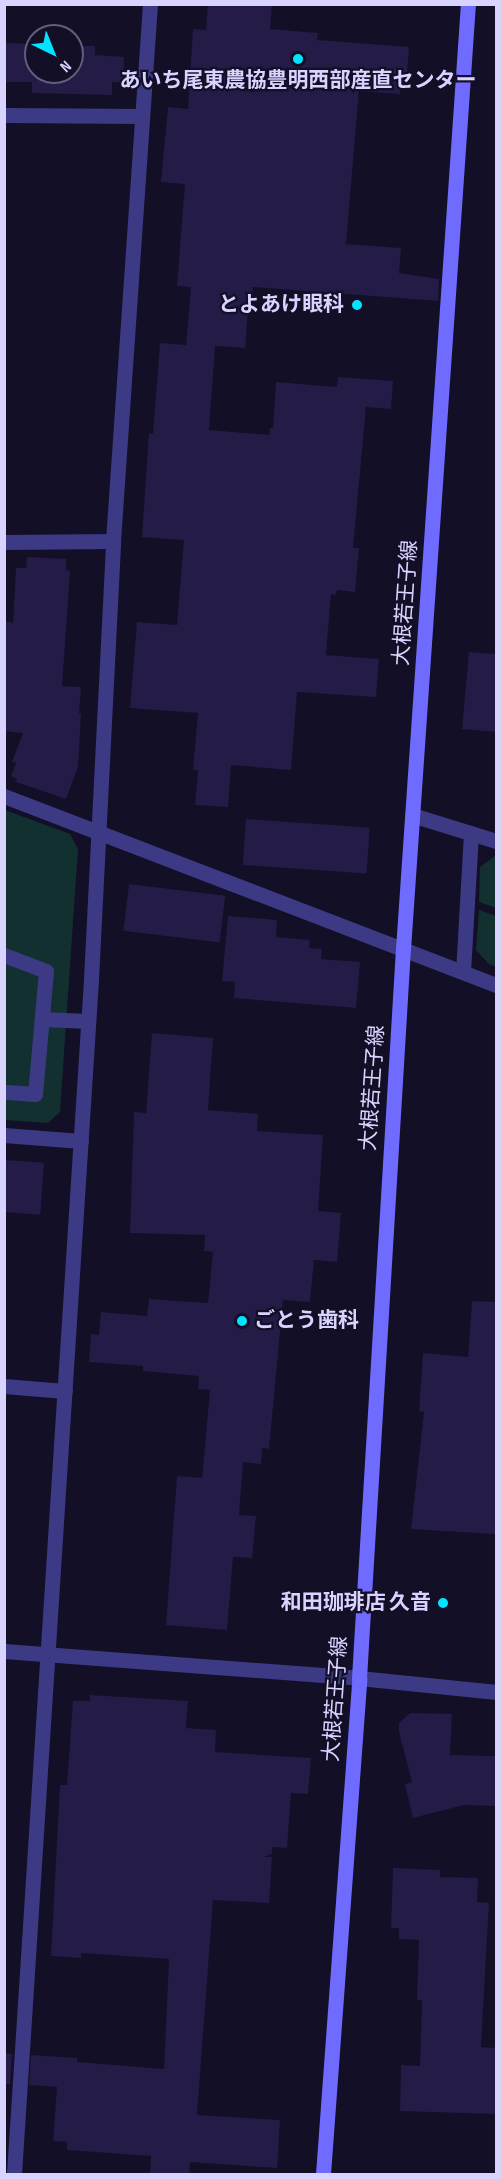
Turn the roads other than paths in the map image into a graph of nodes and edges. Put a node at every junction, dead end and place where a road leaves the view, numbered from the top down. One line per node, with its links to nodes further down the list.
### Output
1 (150, 4): 4 (street)
2 (468, 4): 8 (street, 大根若王子線)
3 (4, 115): 4 (street)
4 (142, 116): 6 (street)
5 (4, 542): 6 (street)
6 (113, 542): 9 (street)
7 (4, 796): 9 (street)
8 (412, 815): 10 (street); 12 (street, 大根若王子線)
9 (100, 833): 12 (street); 17 (street)
10 (471, 833): 11 (street); 14 (street)
11 (496, 841)
12 (403, 949): 14 (street); 25 (street, 大根若王子線)
13 (4, 955): 16 (street)
14 (463, 972): 15 (street)
15 (496, 985)
16 (42, 1019): 17 (street); 18 (street)
17 (88, 1021): 20 (street)
18 (4, 1092)
19 (4, 1135): 20 (street)
20 (81, 1141): 22 (street)
21 (4, 1386): 22 (street)
22 (65, 1391): 24 (street)
23 (4, 1651): 24 (street)
24 (49, 1653): 25 (street); 27 (street)
25 (359, 1678): 26 (street); 28 (street, 大根若王子線)
26 (496, 1692)
27 (14, 2175)
28 (323, 2175)

